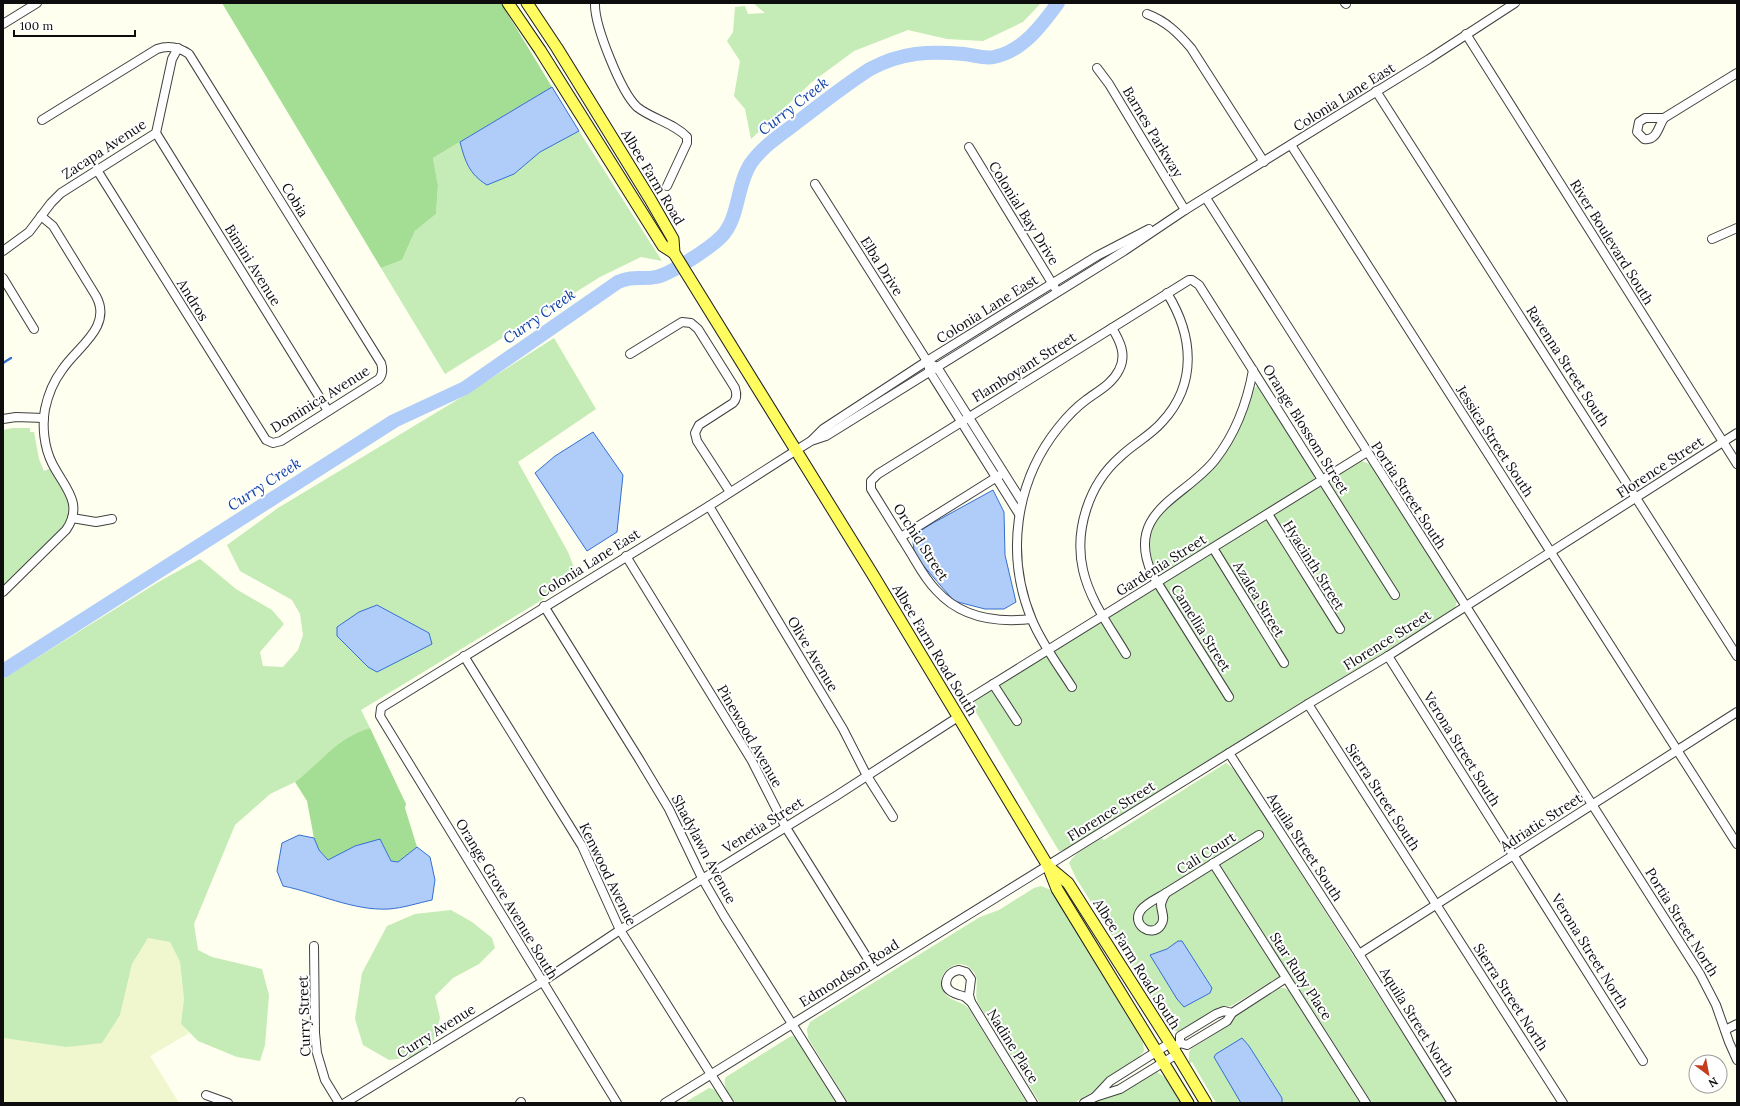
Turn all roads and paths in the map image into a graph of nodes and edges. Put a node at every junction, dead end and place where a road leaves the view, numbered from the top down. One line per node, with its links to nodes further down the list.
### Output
1 (37, 3): 7 (street)
2 (508, 3): 28 (main road, Albee Farm Road)
3 (527, 3): 28 (main road, Albee Farm Road)
4 (595, 3): 21 (street)
5 (1515, 3): 8 (street, Colonia Lane East)
6 (1148, 14): 18 (street)
7 (3, 24)
8 (1466, 34): 12 (street, Colonia Lane East); 48 (street, River Boulevard South)
9 (178, 48): 14 (street); 15 (street, Zacapa Avenue); 40 (street, Cobia)
10 (1097, 68): 23 (street, Barnes Parkway)
11 (1737, 73): 13 (street)
12 (1376, 91): 16 (street, Colonia Lane East); 57 (street, Ravenna Street South)
13 (1664, 118)
14 (42, 120)
15 (156, 133): 19 (street, Zacapa Avenue); 41 (street, Bimini Avenue)
16 (1291, 145): 18 (street, Colonia Lane East); 66 (street, Jessica Street South)
17 (969, 147): 31 (street, Colonial Bay Drive)
18 (1264, 162): 22 (street, Colonia Lane East)
19 (97, 170): 24 (street, Zacapa Avenue); 47 (street, Andros)
20 (815, 184): 37 (street, Elba Drive)
21 (667, 186)
22 (1206, 198): 23 (street, Colonia Lane East); 50 (street, Portia Street South)
23 (1185, 210): 31 (street, Colonia Lane East); 32 (street, Colonia Lane East)
24 (41, 216): 27 (street, Zacapa Avenue); 42 (street)
25 (1737, 228): 26 (street)
26 (1712, 239)
27 (3, 251)
28 (674, 253): 49 (main road, Albee Farm Road)
29 (3, 278): 35 (street)
30 (1192, 280): 33 (street, Flamboyant Street); 39 (street, Orange Blossom Street)
31 (1052, 283): 32 (street, Colonial Bay Drive); 37 (street, Colonia Lane East)
32 (1058, 292): 38 (street, Colonia Lane East)
33 (1167, 293): 34 (street, Flamboyant Street); 73 (street)
34 (1112, 328): 44 (street, Flamboyant Street); 58 (street)
35 (34, 329)
36 (630, 354): 56 (street)
37 (927, 361): 38 (street, Elba Drive); 46 (street, Colonia Lane East)
38 (933, 369): 44 (street, Elba Drive); 46 (street, Colonia Lane East)
39 (1253, 370): 54 (street, Orange Blossom Street); 68 (street, Camellia Street)
40 (383, 372): 41 (street, Dominica Avenue)
41 (328, 411): 47 (street, Dominica Avenue)
42 (44, 418): 43 (street); 62 (street)
43 (3, 419)
44 (965, 420): 52 (street); 53 (street); 55 (street, Flamboyant Street)
45 (1737, 432): 48 (street, Florence Street)
46 (811, 441): 49 (street, Colonia Lane East)
47 (268, 442)
48 (1723, 442): 51 (street, River Boulevard South); 57 (street, Florence Street)
49 (795, 451): 56 (street, Colonia Lane East); 89 (main road, Albee Farm Road South)
50 (1367, 452): 54 (street, Gardenia Street); 72 (street, Portia Street South)
51 (1737, 464)
52 (1004, 473): 53 (street); 58 (street)
53 (996, 478): 60 (street); 64 (street)
54 (1323, 479): 61 (street, Gardenia Street); 70 (street, Orange Blossom Street)
55 (871, 481): 64 (street, Orchid Street)
56 (730, 492): 59 (street, Colonia Lane East)
57 (1637, 498): 66 (street, Florence Street); 80 (street, Ravenna Street South)
58 (1021, 500): 60 (street)
59 (708, 506): 67 (street, Colonia Lane East); 93 (street, Olive Avenue)
60 (1019, 514): 74 (street)
61 (1268, 514): 65 (street, Gardenia Street); 75 (street, Hyacinth Street)
62 (72, 518): 63 (street); 69 (street)
63 (112, 519)
64 (901, 537): 74 (street, Orchid Street)
65 (1213, 548): 68 (street, Gardenia Street); 81 (street, Azalea Street)
66 (1551, 552): 72 (street, Florence Street); 91 (street, Jessica Street South)
67 (626, 556): 71 (street, Colonia Lane East); 96 (street, Pinewood Avenue)
68 (1158, 582): 73 (street, Gardenia Street); 84 (street, Camellia Street)
69 (3, 592)
70 (1395, 595)
71 (544, 606): 78 (street, Colonia Lane East); 102 (street, Shadylawn Avenue)
72 (1465, 606): 79 (street, Florence Street); 94 (street, Portia Street South)
73 (1103, 616): 76 (street, Gardenia Street); 77 (street)
74 (1032, 619): 76 (street)
75 (1340, 629)
76 (1048, 650): 82 (street, Gardenia Street); 83 (street)
77 (1126, 654)
78 (464, 656): 87 (street, Colonia Lane East); 105 (street, Kenwood Avenue)
79 (1388, 656): 86 (street, Florence Street); 99 (street, Verona Street South)
80 (1737, 656)
81 (1284, 663)
82 (993, 684): 85 (street, Gardenia Street); 90 (street)
83 (1072, 687)
84 (1230, 697)
85 (969, 699)
86 (1308, 704): 92 (street, Florence Street); 104 (street, Sierra Street South)
87 (381, 708): 110 (street, Orange Grove Avenue South)
88 (1737, 712): 91 (street, Adriatic Street)
89 (958, 717): 93 (street, Venetia Street); 101 (main road, Albee Farm Road South)
90 (1017, 721)
91 (1678, 750): 94 (street, Adriatic Street); 98 (street, Jessica Street South)
92 (1229, 753): 101 (street, Florence Street); 107 (street, Aquila Street South)
93 (867, 776): 95 (street, Olive Avenue); 96 (street, Venetia Street)
94 (1593, 804): 99 (street, Adriatic Street); 116 (street, Portia Street North)
95 (892, 817)
96 (785, 826): 102 (street, Venetia Street); 108 (street, Pinewood Avenue)
97 (1259, 835): 100 (street, Cali Court)
98 (1737, 844)
99 (1515, 855): 104 (street, Adriatic Street); 121 (street, Verona Street North)
100 (1213, 864): 103 (street, Cali Court); 109 (street, Star Ruby Place)
101 (1048, 866): 108 (street, Edmondson Road); 118 (main road, Albee Farm Road South); 119 (main road, Albee Farm Road South)
102 (702, 878): 105 (street, Venetia Street); 114 (street, Shadylawn Avenue)
103 (1166, 893): 103 (street, Cali Court)
104 (1436, 905): 107 (street, Adriatic Street); 141 (street, Sierra Street North)
105 (620, 930): 110 (street, Venetia Street); 124 (street, Kenwood Avenue)
106 (314, 946): 129 (street, Curry Street)
107 (1359, 954): 140 (street, Aquila Street North)
108 (876, 972): 114 (street, Edmondson Road)
109 (1286, 978): 112 (street); 139 (street, Star Ruby Place)
110 (542, 982): 130 (street, Curry Avenue); 131 (street, Orange Grove Avenue South)
111 (971, 1002): 135 (street, Nadine Place)
112 (1232, 1013): 113 (street); 117 (street)
113 (1201, 1023): 117 (street); 118 (street)
114 (792, 1024): 124 (street, Edmondson Road); 134 (street, Shadylawn Avenue)
115 (1737, 1024): 116 (street)
116 (1725, 1030): 120 (street, Portia Street North)
117 (1207, 1033): 118 (street)
118 (1175, 1047): 119 (street); 122 (street); 138 (main road, Albee Farm Road South)
119 (1157, 1052): 122 (main road, Albee Farm Road South); 123 (street)
120 (1737, 1060)
121 (1642, 1061)
122 (1164, 1063): 125 (street); 137 (main road, Albee Farm Road South)
123 (1124, 1072): 125 (street); 127 (street)
124 (710, 1074): 132 (street, Edmondson Road); 133 (street, Kenwood Avenue)
125 (1130, 1083): 127 (street)
126 (206, 1095): 128 (street)
127 (1095, 1096): 136 (street)
128 (228, 1103)
129 (339, 1103)
130 (345, 1103)
131 (617, 1103)
132 (665, 1103)
133 (729, 1103)
134 (842, 1103)
135 (1033, 1103)
136 (1084, 1103)
137 (1188, 1103)
138 (1206, 1103)
139 (1366, 1103)
140 (1452, 1103)
141 (1563, 1103)

